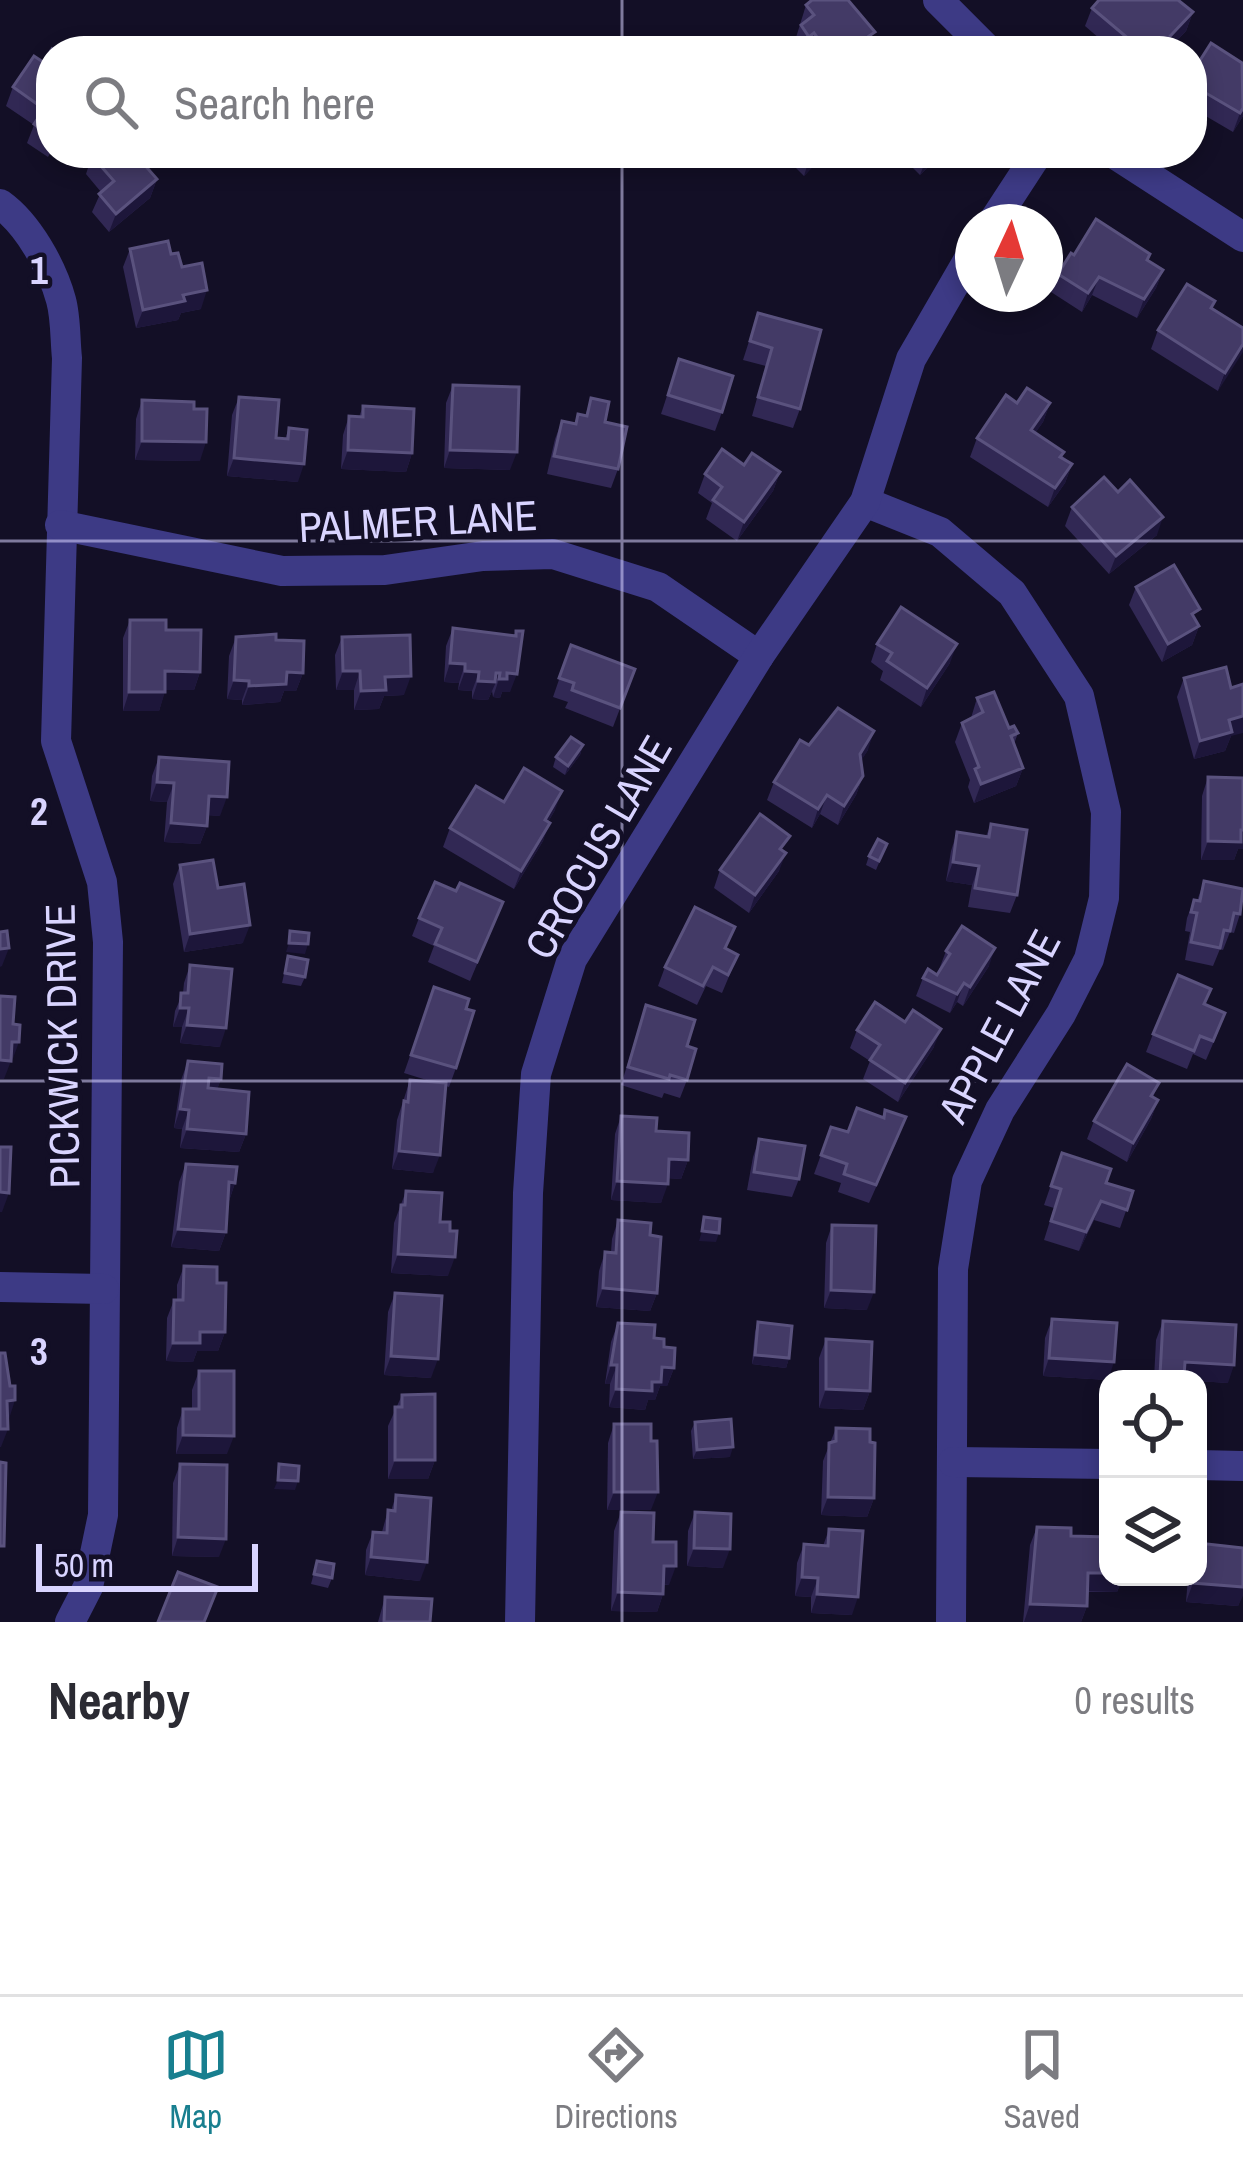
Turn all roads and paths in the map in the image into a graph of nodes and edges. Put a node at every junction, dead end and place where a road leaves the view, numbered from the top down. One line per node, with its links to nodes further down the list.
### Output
1 (938, 0): 2 (street)
2 (974, 36)
3 (1028, 168): 6 (street)
4 (1136, 168): 7 (street)
5 (0, 204): 10 (street, PICKWICK DRIVE)
6 (1005, 204)
7 (1243, 237)
8 (955, 283): 9 (street, CROCUS LANE)
9 (865, 502): 11 (street, CROCUS LANE); 14 (street, APPLE LANE)
10 (60, 525): 11 (street, PALMER LANE); 13 (street, PICKWICK DRIVE)
11 (759, 656): 19 (street, CROCUS LANE)
12 (0, 1287): 13 (street)
13 (104, 1289): 18 (street, PICKWICK DRIVE)
14 (953, 1462): 15 (street); 20 (street, APPLE LANE)
15 (1099, 1464)
16 (1207, 1465): 17 (street)
17 (1243, 1466)
18 (70, 1622)
19 (520, 1622)
20 (951, 1622)

